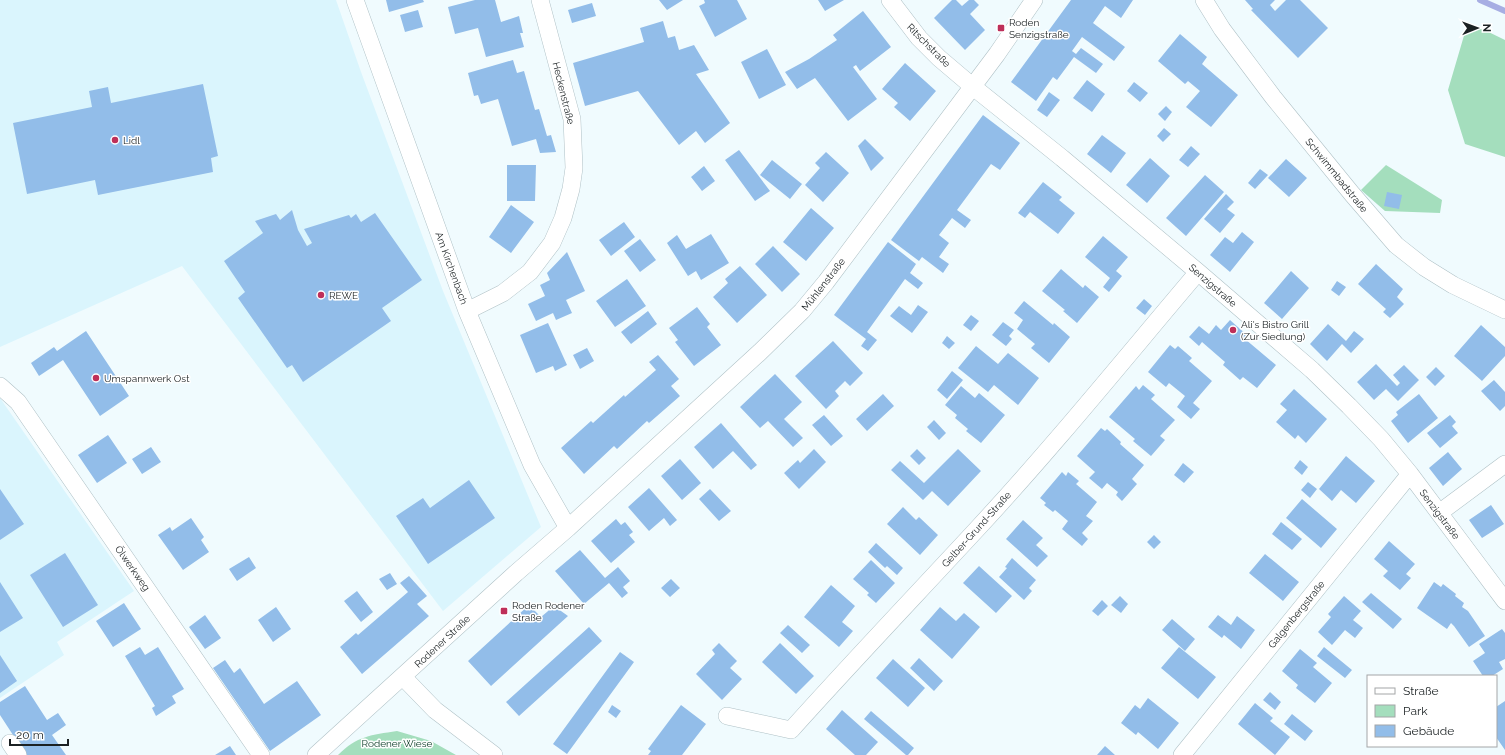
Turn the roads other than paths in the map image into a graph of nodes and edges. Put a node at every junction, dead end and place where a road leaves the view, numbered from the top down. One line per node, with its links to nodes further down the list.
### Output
1 (355, 0): 9 (street, Am Kirchenbach)
2 (540, 0): 9 (street, Heckenstraße)
3 (890, 0): 6 (street, Ritschstraße)
4 (1034, 0): 6 (street, Mühlenstraße)
5 (1204, 0): 8 (street, Schwimmbadstraße)
6 (972, 86): 7 (street, Senzigstraße); 14 (street, Mühlenstraße)
7 (1198, 272): 12 (street, Senzigstraße); 17 (street, Gelber-Grund-Straße)
8 (1505, 310)
9 (468, 311): 14 (street, Am Kirchenbach)
10 (0, 386): 18 (street, Ölwerkweg)
11 (1505, 464): 13 (street)
12 (1410, 474): 13 (street, Senzigstraße); 21 (street, Galgenbergstraße)
13 (1440, 513): 15 (street, Senzigstraße)
14 (568, 528): 16 (street, Rodener Straße)
15 (1505, 602)
16 (403, 677): 19 (street, Rodener Straße); 20 (street)
17 (727, 716)
18 (261, 755)
19 (316, 755)
20 (494, 755)
21 (1182, 755)

